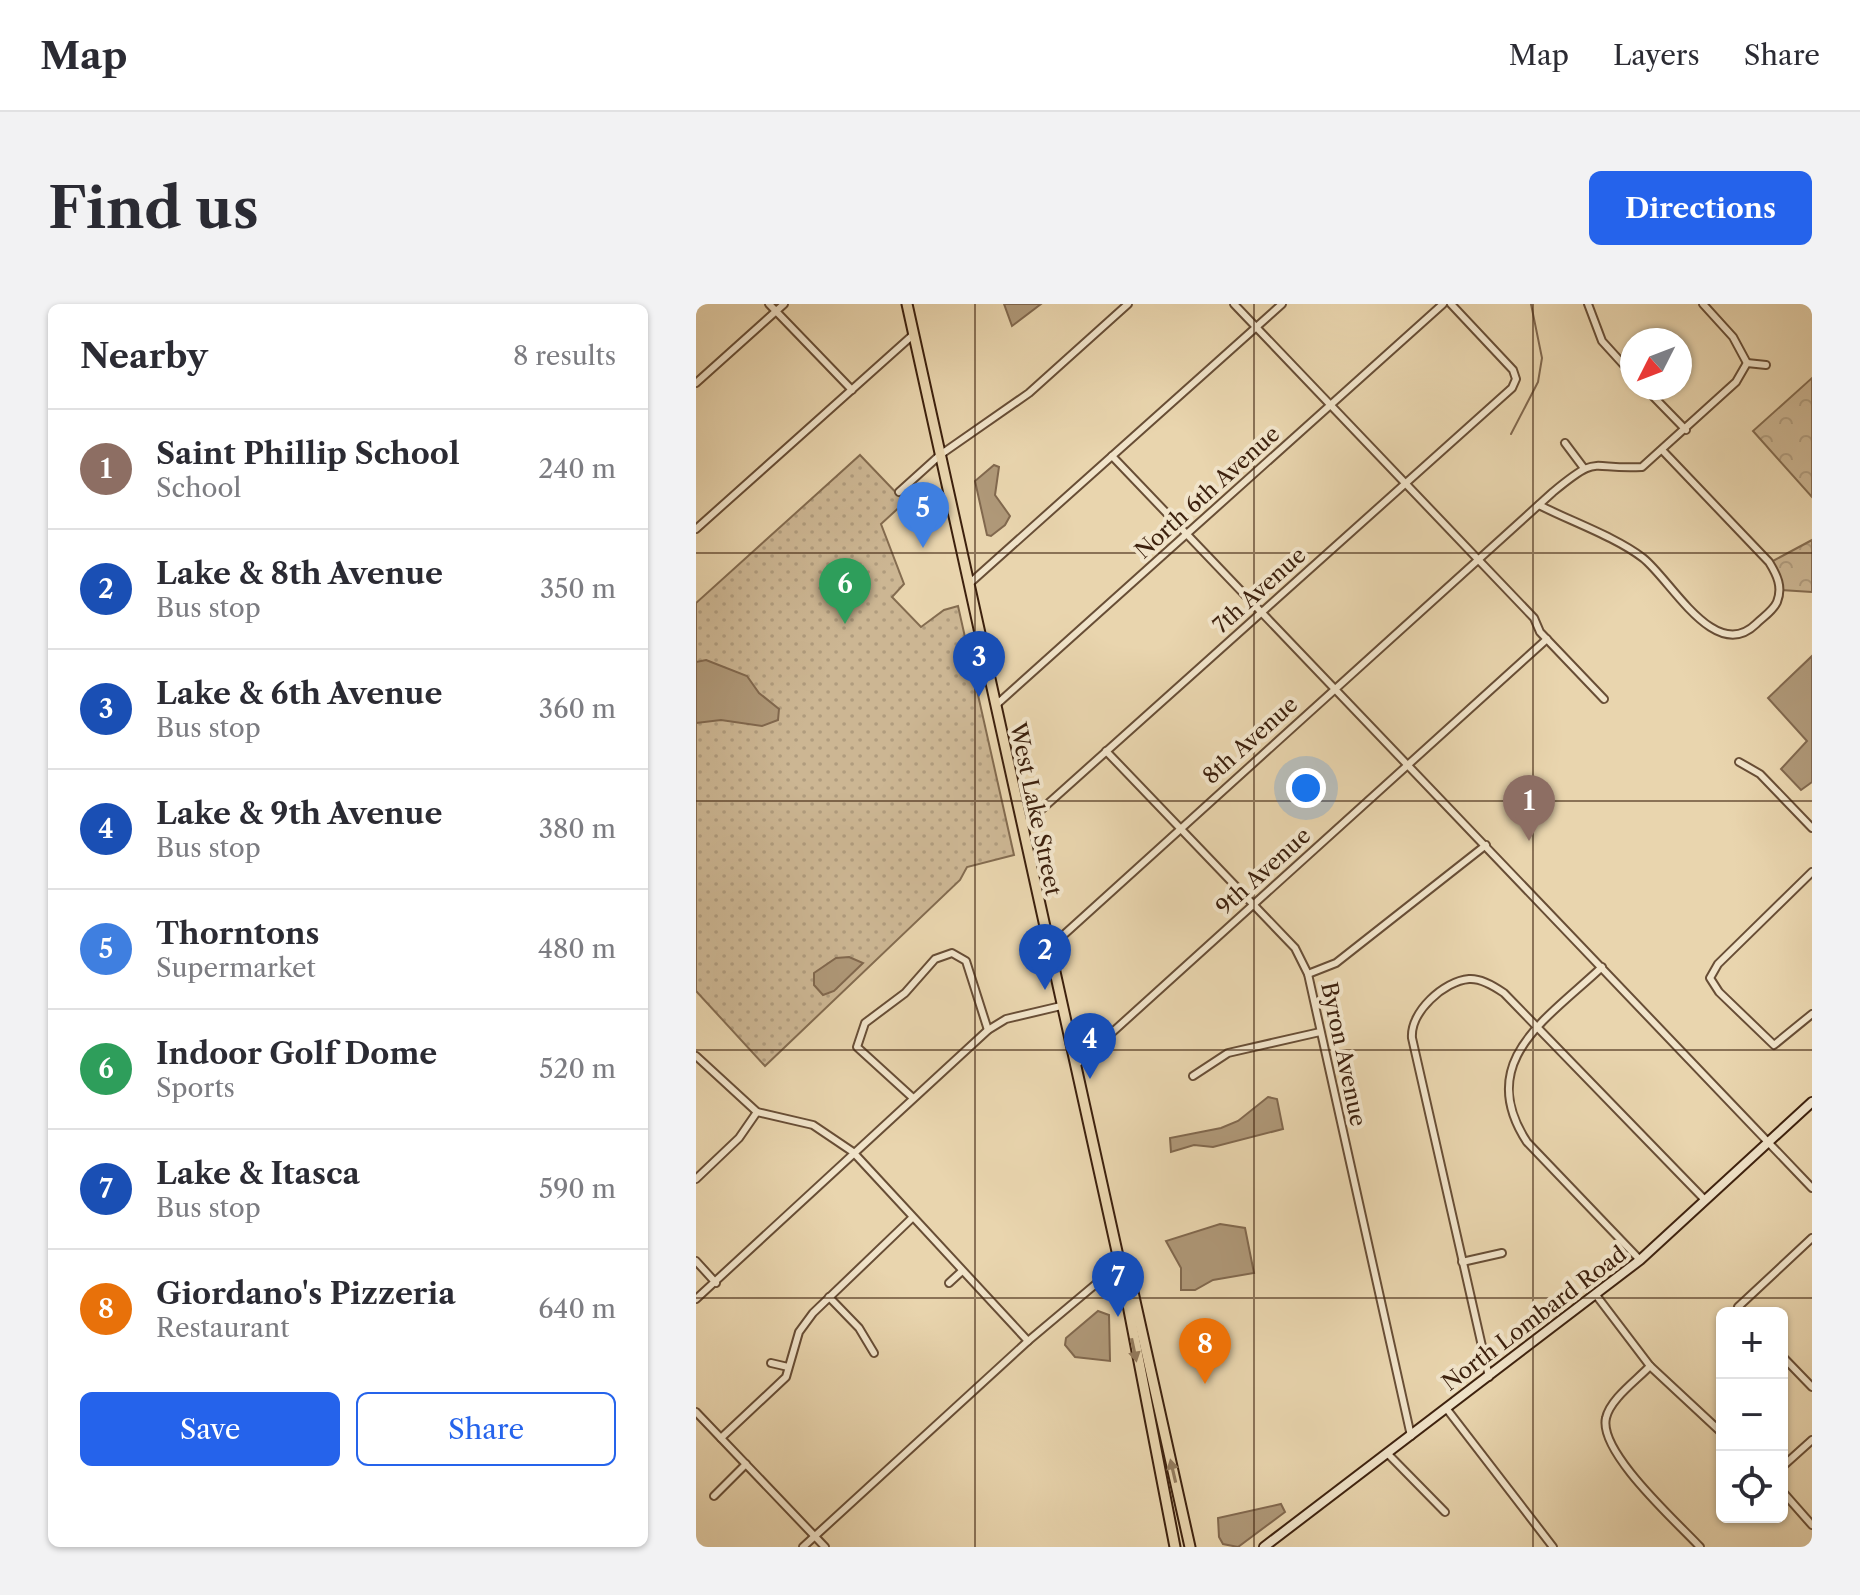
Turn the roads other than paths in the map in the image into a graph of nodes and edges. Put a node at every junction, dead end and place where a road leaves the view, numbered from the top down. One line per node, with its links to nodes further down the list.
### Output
1 (769, 304): 11 (street)
2 (784, 304): 11 (street)
3 (907, 304): 13 (main road, West Lake Street)
4 (1128, 304): 24 (street)
5 (1234, 304): 12 (street)
6 (1282, 304): 12 (street)
7 (1443, 304): 20 (street, North 6th Avenue)
8 (1451, 304): 27 (street, 7th Avenue)
9 (1588, 304): 14 (street)
10 (1703, 304): 15 (street)
11 (776, 311): 17 (street); 18 (street)
12 (1256, 327): 20 (street); 25 (street)
13 (914, 334): 18 (street); 24 (main road, West Lake Street)
14 (1620, 361)
15 (1747, 363): 16 (street); 21 (street)
16 (1766, 365)
17 (696, 383)
18 (852, 390): 30 (street)
19 (1657, 400): 21 (street)
20 (1330, 406): 27 (street); 31 (street, North 6th Avenue)
21 (1686, 430): 23 (street)
22 (1565, 443): 26 (street)
23 (1663, 451): 26 (street); 29 (street)
24 (940, 455): 28 (street); 33 (main road, West Lake Street)
25 (1112, 456): 31 (street); 33 (street)
26 (1583, 467): 29 (street, 8th Avenue)
27 (1405, 484): 32 (street); 34 (street, 7th Avenue)
28 (899, 492)
29 (1539, 505): 32 (street, 8th Avenue)
30 (696, 529)
31 (1187, 534): 34 (street); 38 (street, North 6th Avenue)
32 (1478, 560): 35 (street); 36 (street, 8th Avenue)
33 (970, 583): 38 (main road, West Lake Street)
34 (1262, 612): 36 (street); 39 (street, 7th Avenue)
35 (1547, 639): 37 (street); 41 (street, 9th Avenue)
36 (1335, 687): 41 (street); 43 (street, 8th Avenue)
37 (1604, 699)
38 (996, 706): 42 (main road, West Lake Street)
39 (1106, 751): 42 (street, 7th Avenue); 43 (street, Byron Avenue)
40 (1739, 762): 44 (street)
41 (1407, 763): 45 (street); 47 (street, 9th Avenue)
42 (1023, 826): 48 (main road, West Lake Street)
43 (1181, 828): 47 (street, Byron Avenue); 48 (street, 8th Avenue)
44 (1812, 828)
45 (1486, 845): 49 (street); 50 (street)
46 (1812, 872): 52 (street)
47 (1254, 905): 50 (street, Byron Avenue); 57 (street, 9th Avenue)
48 (1048, 949): 51 (main road, West Lake Street)
49 (1602, 967): 53 (street); 62 (street)
50 (1308, 974): 55 (street, Byron Avenue)
51 (1061, 1006): 54 (street); 57 (main road, West Lake Street)
52 (1812, 1014)
53 (1538, 1028): 66 (street); 70 (street); 72 (street)
54 (988, 1030): 59 (street); 59 (street)
55 (1320, 1032): 58 (street); 92 (street, Byron Avenue)
56 (697, 1058): 61 (street)
57 (1075, 1066): 74 (main road, West Lake Street)
58 (1193, 1076)
59 (913, 1098): 63 (street)
60 (1812, 1102): 62 (street, North Lombard Road)
61 (757, 1112): 63 (street); 64 (street)
62 (1769, 1140): 65 (street); 66 (street, North Lombard Road)
63 (853, 1152): 67 (street); 75 (street)
64 (696, 1179)
65 (1812, 1188)
66 (1705, 1200): 70 (street, North Lombard Road)
67 (912, 1218): 73 (street); 78 (street)
68 (1811, 1241): 80 (street)
69 (1502, 1253): 72 (street)
70 (1640, 1260): 77 (street, North Lombard Road)
71 (696, 1261): 75 (street)
72 (1462, 1262): 87 (street)
73 (962, 1271): 76 (street); 81 (street)
74 (1122, 1274): 81 (street); 105 (main road, West Lake Street, one-way to 105); 106 (main road, West Lake Street, one-way to 74)
75 (716, 1283): 79 (street)
76 (949, 1283)
77 (1596, 1295): 85 (street); 87 (street, North Lombard Road)
78 (829, 1297): 82 (street); 86 (street)
79 (696, 1299)
80 (1743, 1307)
81 (1028, 1341): 102 (street)
82 (874, 1353)
83 (1788, 1362): 88 (street)
84 (771, 1363): 86 (street)
85 (1650, 1366): 91 (street); 109 (street)
86 (788, 1367): 93 (street)
87 (1489, 1377): 89 (street, North Lombard Road)
88 (1812, 1387)
89 (1446, 1408): 92 (street, North Lombard Road); 108 (street)
90 (696, 1412): 93 (street)
91 (1716, 1427)
92 (1411, 1436): 95 (street, North Lombard Road)
93 (721, 1438): 97 (street)
94 (1812, 1440): 96 (street)
95 (1388, 1454): 100 (street); 107 (street, North Lombard Road)
96 (1788, 1462)
97 (746, 1464): 98 (street); 102 (street)
98 (714, 1496)
99 (1788, 1498): 101 (street)
100 (1445, 1512)
101 (1812, 1525)
102 (815, 1536): 103 (street); 104 (street)
103 (803, 1547)
104 (825, 1547)
105 (1175, 1547)
106 (1190, 1547)
107 (1264, 1547)
108 (1553, 1547)
109 (1700, 1547)

